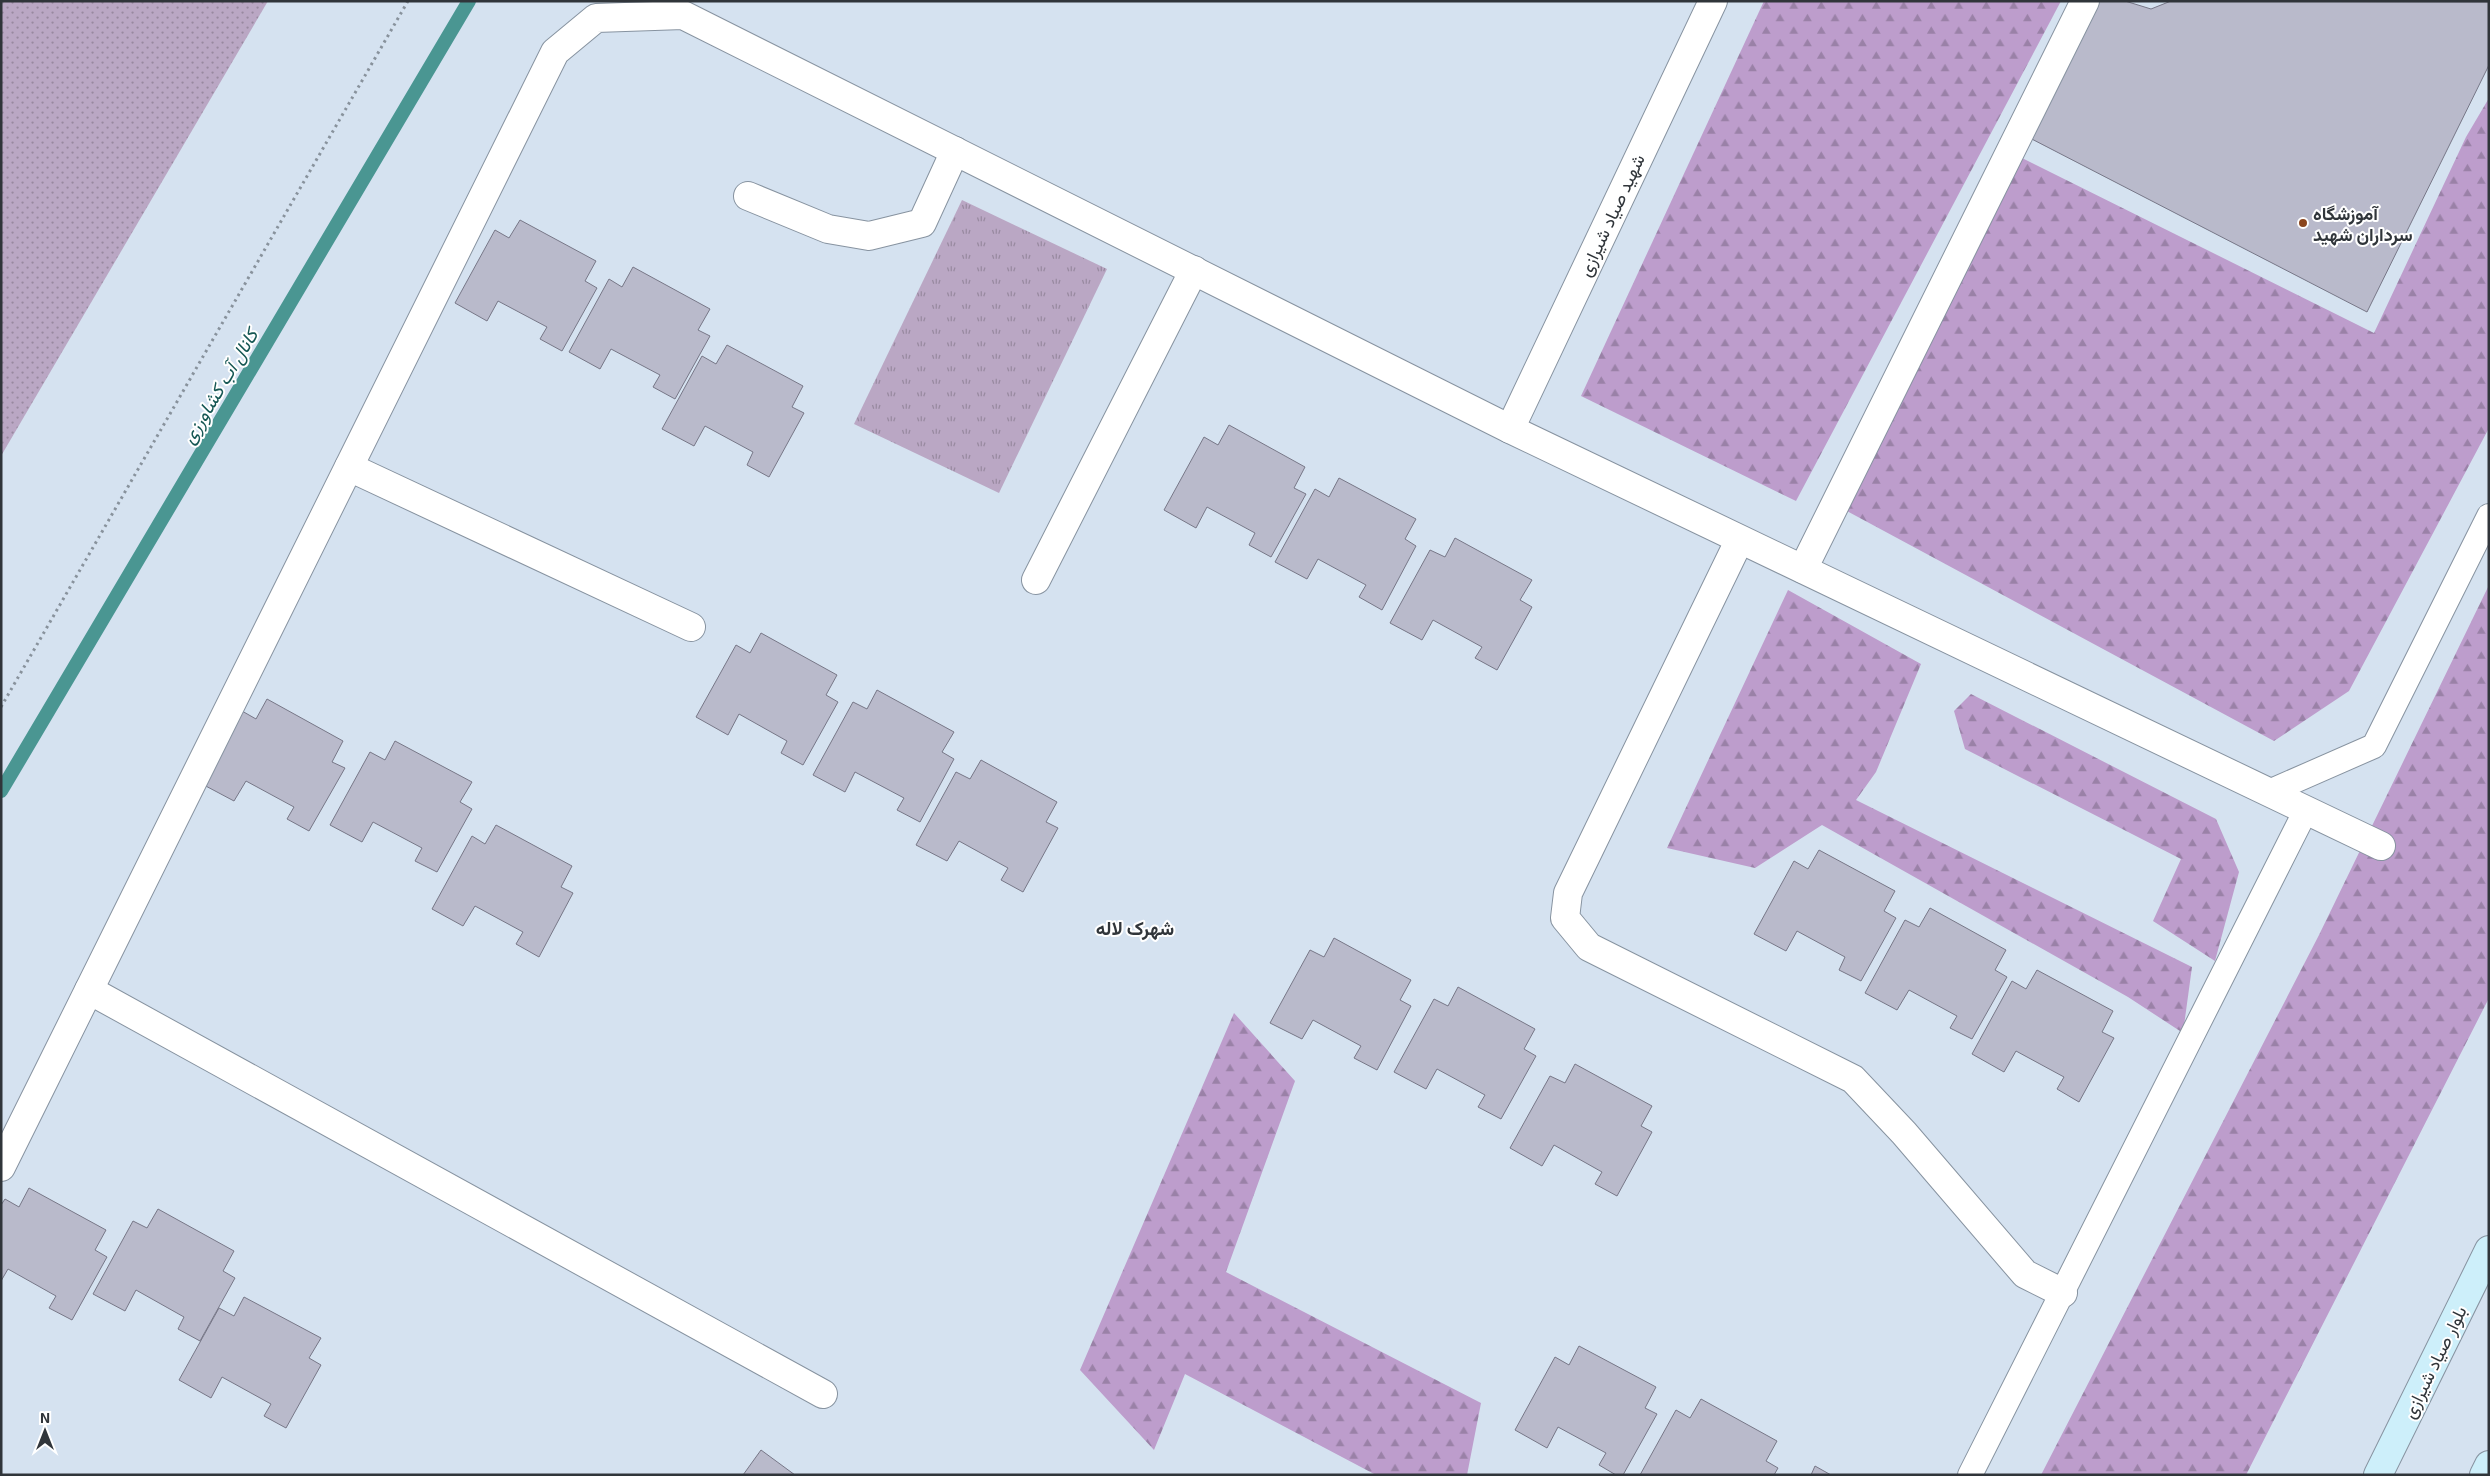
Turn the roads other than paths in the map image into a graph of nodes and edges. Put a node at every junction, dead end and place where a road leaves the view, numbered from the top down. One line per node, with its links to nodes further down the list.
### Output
1 (1713, 1): 6 (street, شهید صیاد شیرازی)
2 (2085, 1): 10 (street)
3 (955, 151): 4 (street); 5 (street); 7 (street)
4 (748, 196)
5 (1194, 270): 6 (street); 11 (street)
6 (1510, 428): 9 (street)
7 (349, 467): 12 (street); 16 (street)
8 (2489, 516): 13 (lane)
9 (1740, 541): 10 (street); 19 (street)
10 (1803, 569): 13 (street)
11 (1036, 580)
12 (691, 626)
13 (2268, 792): 14 (street)
14 (2306, 810): 15 (street); 19 (lane)
15 (2381, 846)
16 (89, 990): 17 (street); 20 (street)
17 (1, 1167)
18 (2489, 1250): 23 (main road, بلوار صیاد شیرازی)
19 (2062, 1293): 22 (lane)
20 (823, 1394)
21 (2489, 1466): 24 (main road)
22 (1970, 1475)
23 (2378, 1475)
24 (2484, 1475)

